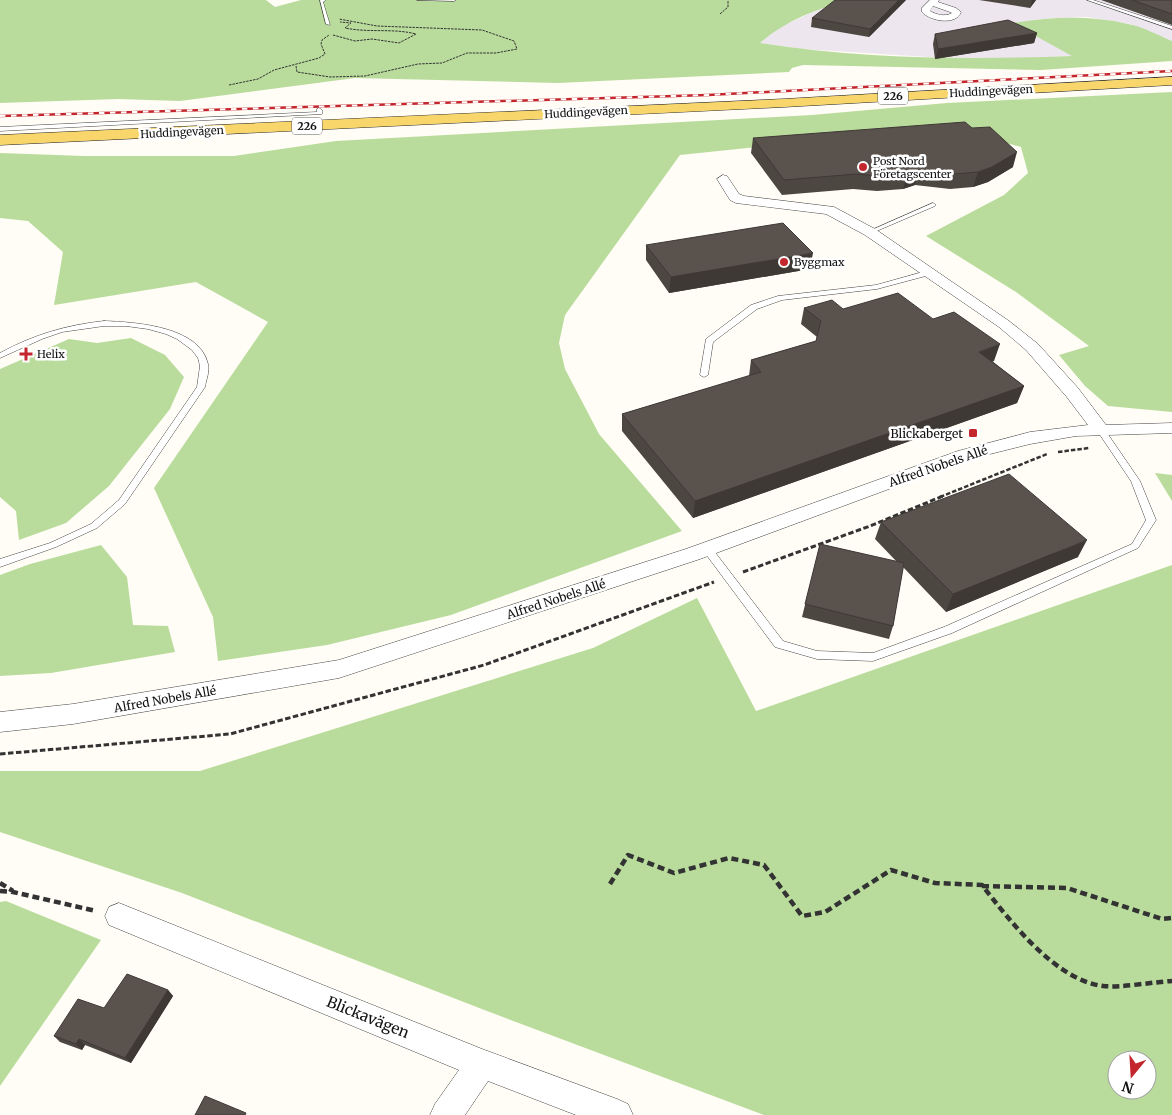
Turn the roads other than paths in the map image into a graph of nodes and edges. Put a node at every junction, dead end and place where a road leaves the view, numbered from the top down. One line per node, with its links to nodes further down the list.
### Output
1 (321, 0): 5 (lane)
2 (419, 0): 3 (lane)
3 (454, 0)
4 (1089, 0): 6 (lane)
5 (329, 24)
6 (1172, 28)
7 (1172, 81): 10 (main road, Huddingevägen / 226)
8 (319, 110): 9 (lane)
9 (0, 129)
10 (0, 140)
11 (723, 179): 13 (street)
12 (933, 205): 13 (lane)
13 (870, 232): 14 (street)
14 (930, 272): 16 (lane); 18 (street)
15 (0, 356): 20 (lane)
16 (704, 375)
17 (1172, 428): 18 (street, Alfred Nobels Allé)
18 (1100, 429): 19 (street, Alfred Nobels Allé); 19 (lane)
19 (707, 549): 21 (street, Alfred Nobels Allé)
20 (0, 563)
21 (0, 722)
22 (119, 916): 23 (street, Blickavägen)
23 (482, 1064): 24 (street); 25 (street, Blickavägen)
24 (446, 1115)
25 (617, 1115)

